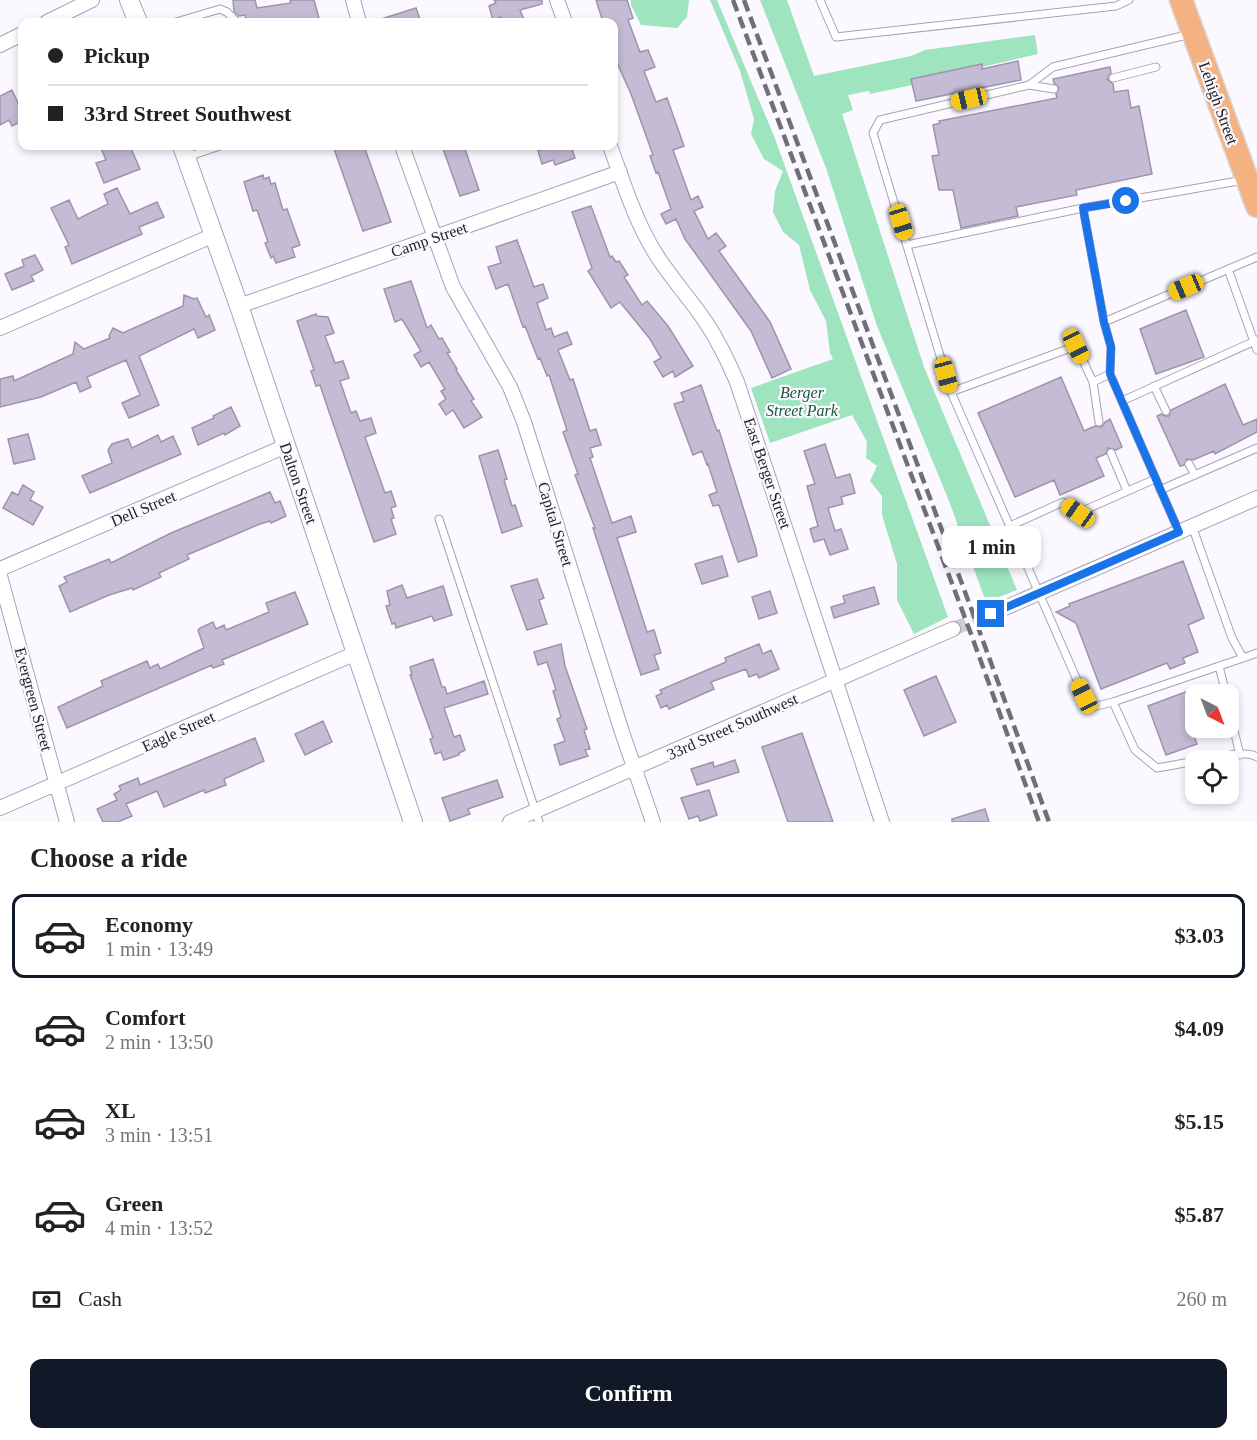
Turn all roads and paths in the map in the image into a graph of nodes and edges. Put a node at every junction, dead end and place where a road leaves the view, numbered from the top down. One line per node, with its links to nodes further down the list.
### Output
1 (92, 0): 9 (street)
2 (129, 0): 10 (main road)
3 (353, 0): 13 (street)
4 (557, 0): 14 (street)
5 (820, 0): 8 (lane)
6 (1129, 0): 8 (lane)
7 (1181, 0): 15 (highway, Lehigh Street)
8 (1115, 3)
9 (54, 18)
10 (136, 18)
11 (190, 18): 12 (lane)
12 (233, 18)
13 (358, 18)
14 (564, 18)
15 (1193, 33): 20 (lane); 26 (highway, Lehigh Street)
16 (18, 36): 17 (street)
17 (0, 45)
18 (1155, 68): 19 (lane)
19 (1113, 78)
20 (1029, 85): 21 (lane); 31 (lane)
21 (1054, 89)
22 (403, 150): 30 (street, Capital Street)
23 (612, 150): 25 (street, East Berger Street)
24 (184, 151): 29 (main road, Dalton Street)
25 (620, 172): 30 (street, Camp Street); 67 (street, East Berger Street)
26 (1247, 180): 27 (highway, Lehigh Street); 28 (lane)
27 (1257, 206)
28 (1083, 208): 31 (lane); 35 (lane)
29 (214, 235): 34 (main road, Dalton Street); 36 (street)
30 (435, 237): 34 (street, Camp Street); 74 (street, Capital Street)
31 (908, 245): 42 (lane)
32 (1257, 257): 33 (lane)
33 (1228, 269): 35 (lane); 37 (lane)
34 (239, 306): 46 (main road, Dalton Street)
35 (1104, 322): 39 (lane)
36 (0, 328)
37 (1255, 341): 38 (lane); 41 (lane)
38 (1257, 350)
39 (1110, 374): 40 (lane); 43 (lane)
40 (1093, 382): 42 (lane); 45 (lane)
41 (1154, 386): 43 (lane); 44 (lane)
42 (951, 392): 56 (lane)
43 (1122, 401): 51 (lane)
44 (1166, 411)
45 (1099, 422)
46 (286, 446): 58 (street, Dell Street); 63 (main road, Dalton Street)
47 (1257, 448): 50 (lane)
48 (1112, 453): 53 (lane)
49 (1189, 464): 50 (lane)
50 (1194, 475): 52 (lane)
51 (1155, 479): 52 (lane); 53 (lane)
52 (1160, 490): 57 (lane)
53 (1127, 491): 56 (lane)
54 (1257, 498): 57 (street)
55 (439, 519): 77 (lane)
56 (1010, 526): 60 (lane)
57 (1186, 529): 60 (street); 65 (lane)
58 (0, 569)
59 (0, 576): 75 (street, Evergreen Street)
60 (1038, 593): 61 (street); 69 (lane)
61 (991, 614)
62 (953, 630): 67 (street, 33rd Street Southwest)
63 (356, 653): 75 (street, Eagle Street); 79 (main road, Dalton Street)
64 (1257, 653): 65 (lane)
65 (1243, 658): 66 (lane)
66 (1219, 666): 68 (lane); 69 (lane)
67 (835, 681): 74 (street, 33rd Street Southwest); 82 (street, East Berger Street)
68 (1224, 684)
69 (1113, 702): 73 (lane)
70 (1236, 738): 71 (lane)
71 (1240, 755): 72 (lane)
72 (1257, 758)
73 (1185, 763)
74 (634, 768): 77 (street, 33rd Street Southwest); 81 (street, Capital Street)
75 (57, 784): 76 (street, Eagle Street); 78 (street, Evergreen Street)
76 (0, 808)
77 (538, 816): 80 (street, 33rd Street Southwest)
78 (67, 822)
79 (413, 822)
80 (510, 822)
81 (653, 822)
82 (882, 822)

